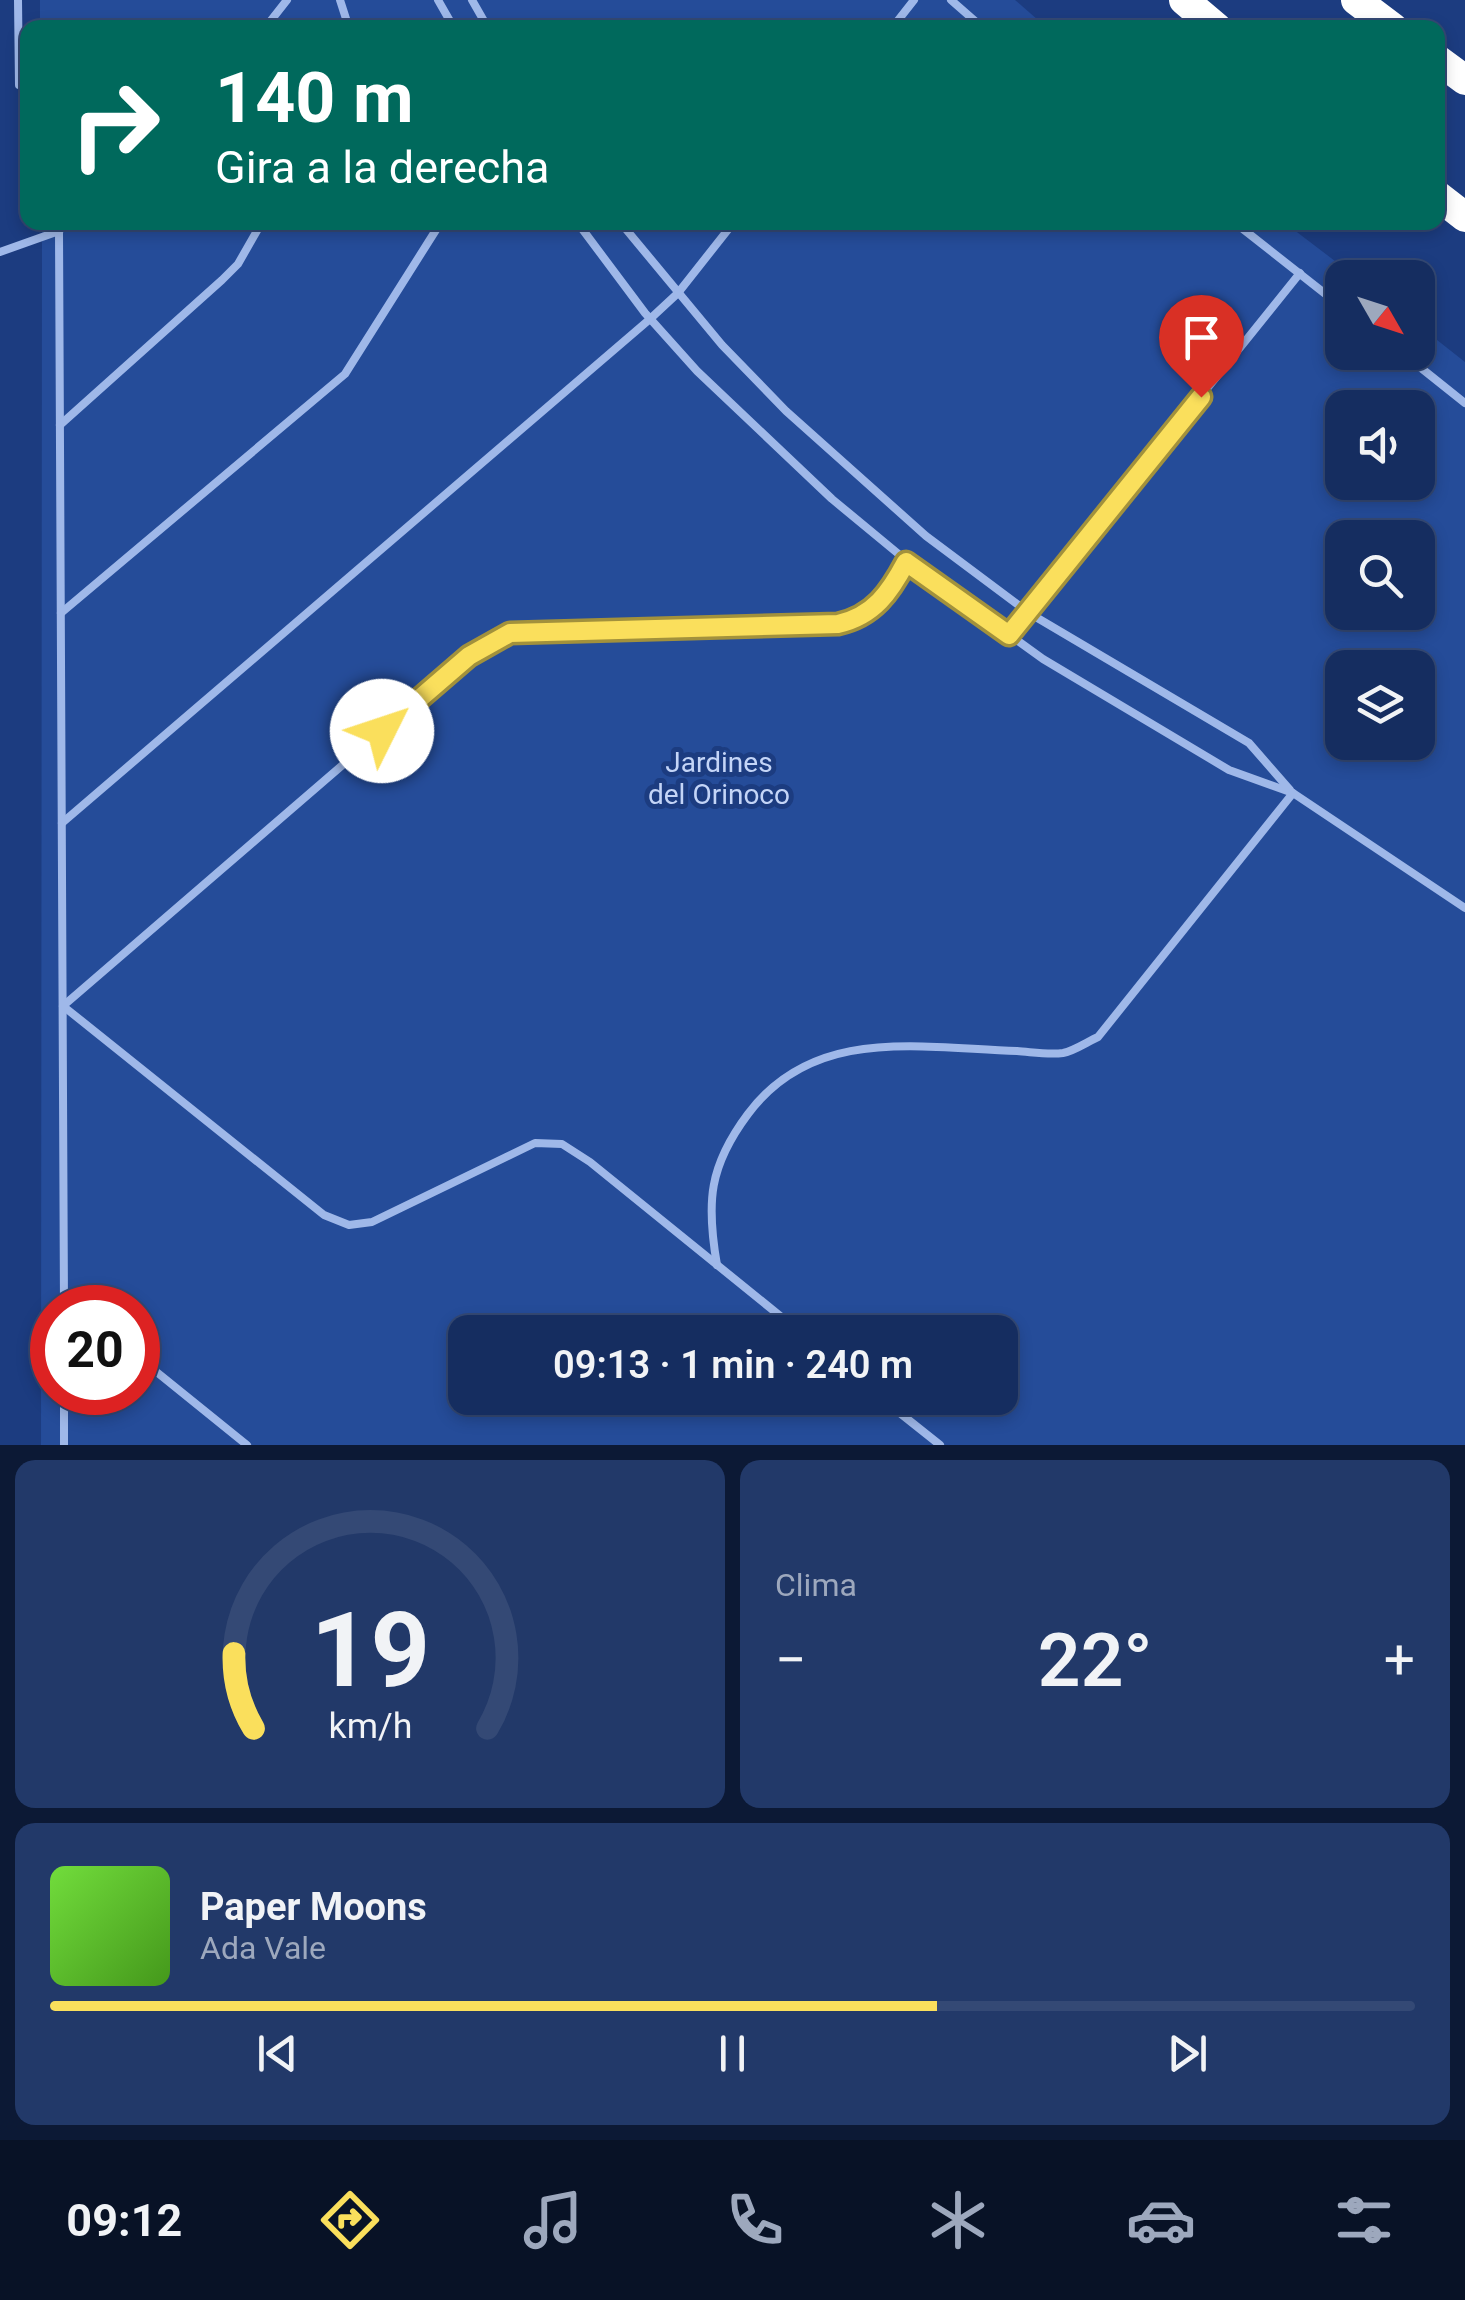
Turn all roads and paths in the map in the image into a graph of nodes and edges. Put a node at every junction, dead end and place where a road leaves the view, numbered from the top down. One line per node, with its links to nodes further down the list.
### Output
1 (18, 0): 10 (lane)
2 (914, 0): 6 (lane)
3 (951, 0): 7 (lane)
4 (1184, 0): 8 (highway)
5 (1356, 0): 9 (highway)
6 (898, 20)
7 (973, 20)
8 (1208, 20)
9 (1382, 20)
10 (18, 85)
11 (1445, 201): 12 (highway)
12 (1465, 217)
13 (257, 230): 27 (lane)
14 (436, 230): 30 (lane)
15 (583, 230): 24 (lane)
16 (627, 230): 22 (lane)
17 (728, 230): 22 (lane)
18 (1244, 230): 21 (lane)
19 (59, 231): 20 (lane); 27 (lane)
20 (0, 252)
21 (1300, 274): 23 (lane); 29 (lane)
22 (678, 293): 24 (lane); 29 (lane)
23 (1325, 294)
24 (650, 319): 28 (lane); 33 (lane)
25 (1424, 370): 26 (lane)
26 (1465, 403)
27 (60, 425): 30 (lane)
28 (906, 562): 31 (lane); 35 (lane)
29 (1029, 613): 31 (lane); 32 (lane)
30 (61, 614): 33 (lane)
31 (1009, 635): 32 (lane)
32 (1293, 793): 34 (lane); 36 (lane)
33 (62, 823): 35 (lane)
34 (1465, 908)
35 (63, 1006): 36 (lane); 37 (lane)
36 (716, 1265): 38 (lane)
37 (64, 1285)
38 (779, 1315)
39 (160, 1375): 43 (lane)
40 (64, 1415): 42 (lane)
41 (902, 1415): 44 (lane)
42 (64, 1445)
43 (246, 1445)
44 (940, 1445)

